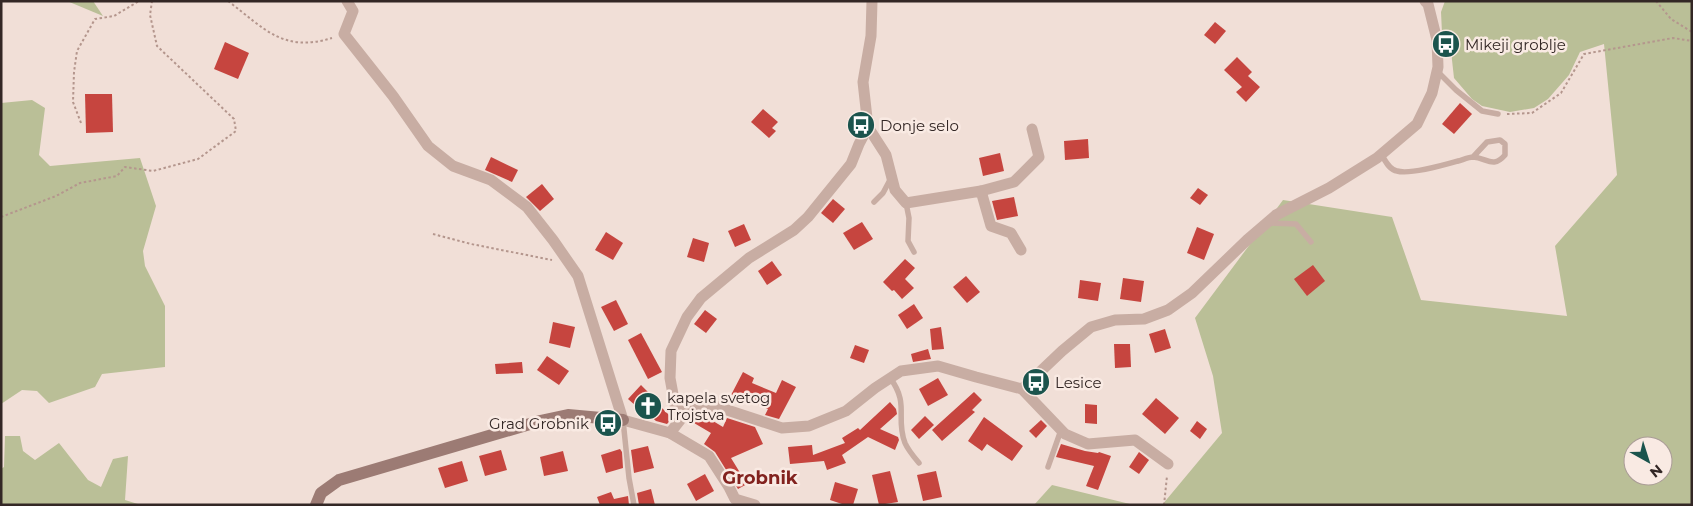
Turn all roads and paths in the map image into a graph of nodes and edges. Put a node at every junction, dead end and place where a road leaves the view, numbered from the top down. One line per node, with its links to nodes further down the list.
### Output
1 (139, 1): 13 (path)
2 (152, 1): 22 (path)
3 (228, 1): 9 (path)
4 (347, 1): 9 (street)
5 (872, 1): 14 (street)
6 (1656, 1): 8 (path)
7 (1428, 2): 11 (street)
8 (1692, 32)
9 (344, 34): 28 (street)
10 (1692, 41): 12 (path)
11 (1438, 71): 12 (lane); 16 (street)
12 (1498, 114)
13 (81, 123)
14 (868, 128): 18 (street); 31 (street)
15 (1032, 129): 19 (street)
16 (1381, 154): 17 (lane); 23 (street)
17 (1473, 157): 17 (lane)
18 (892, 178): 20 (lane); 21 (street)
19 (981, 191): 21 (street); 26 (street)
20 (874, 202)
21 (906, 203): 27 (lane)
22 (1, 217)
23 (1267, 223): 25 (lane); 30 (street)
24 (433, 234): 28 (path)
25 (1311, 242)
26 (1021, 250)
27 (914, 252)
28 (569, 264): 32 (street)
29 (890, 378): 30 (street); 31 (street); 35 (lane)
30 (1022, 389): 33 (street)
31 (684, 415): 34 (street)
32 (623, 420): 34 (street); 39 (main road); 40 (lane)
33 (1061, 430): 36 (street); 37 (lane)
34 (670, 433): 38 (street)
35 (919, 463)
36 (1168, 464): 42 (path)
37 (1048, 467)
38 (735, 502): 41 (street)
39 (316, 505)
40 (634, 505)
41 (755, 505)
42 (1164, 505)

